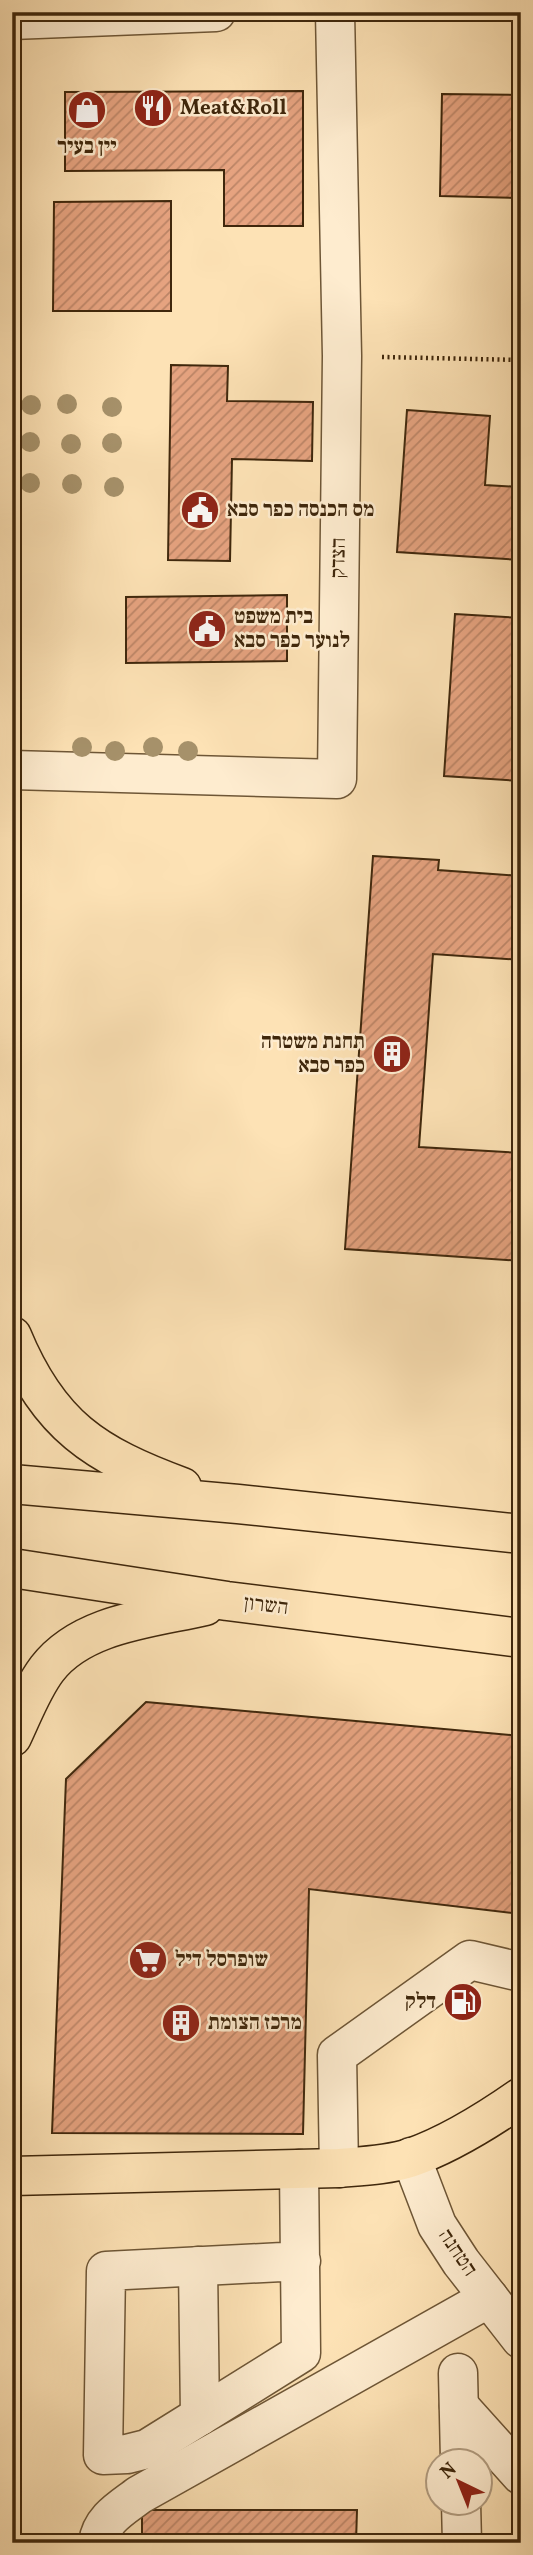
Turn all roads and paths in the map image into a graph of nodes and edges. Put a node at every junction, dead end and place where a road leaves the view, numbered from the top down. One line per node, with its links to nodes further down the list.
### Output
1 (216, 12): 3 (street)
2 (335, 12): 4 (street, הצדק)
3 (12, 20)
4 (342, 356): 5 (path); 6 (street, הצדק)
5 (521, 360)
6 (12, 770)
7 (12, 1336): 9 (main road)
8 (12, 1484): 9 (main road)
9 (238, 1504): 10 (main road)
10 (521, 1534)
11 (12, 1568): 12 (main road, השרון)
12 (227, 1601): 13 (main road, השרון); 14 (main road)
13 (521, 1638)
14 (12, 1737)
15 (521, 1972): 18 (street)
16 (521, 2097): 17 (main road)
17 (411, 2157): 18 (main road); 23 (street, הטחנה)
18 (339, 2168): 19 (main road)
19 (299, 2169): 20 (main road); 21 (street)
20 (12, 2176)
21 (300, 2261): 22 (street); 25 (street)
22 (198, 2266): 25 (street); 25 (street)
23 (489, 2298): 24 (street, הטחנה); 29 (street)
24 (521, 2339)
25 (200, 2416)
26 (460, 2446): 27 (street)
27 (521, 2475)
28 (461, 2516): 30 (street)
29 (98, 2543)
30 (462, 2543)

